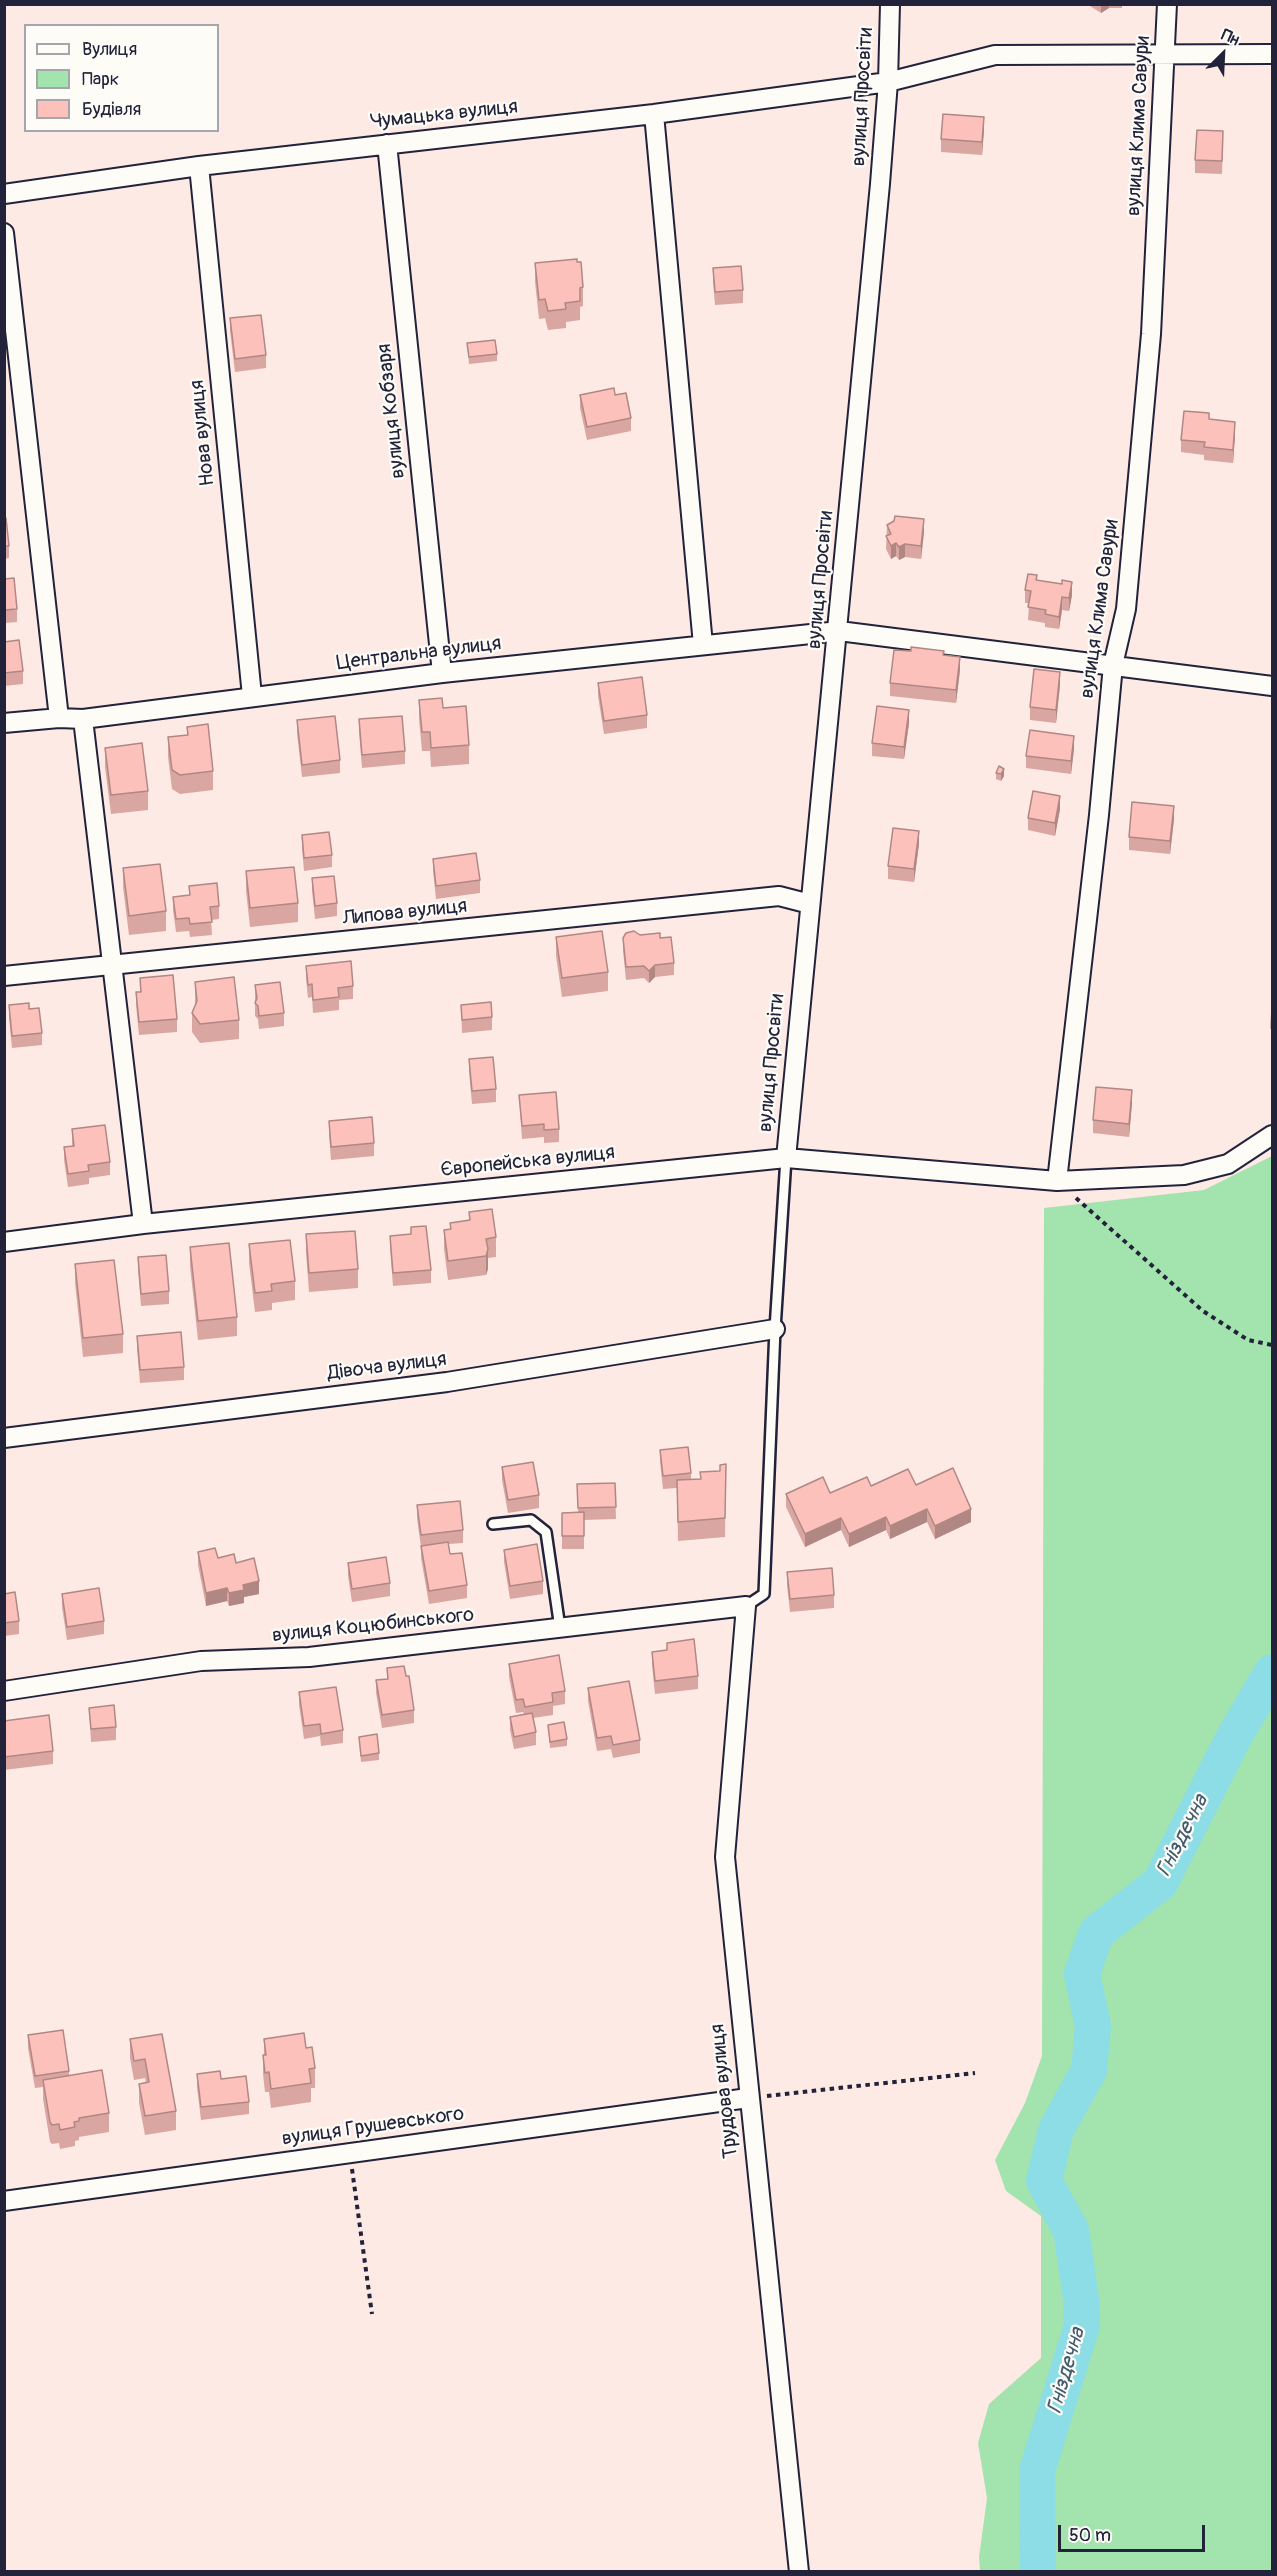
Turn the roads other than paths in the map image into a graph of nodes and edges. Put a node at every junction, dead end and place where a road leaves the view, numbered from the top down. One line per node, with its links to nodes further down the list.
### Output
1 (890, 4): 5 (street, вулиця Просвіти)
2 (1167, 4): 3 (street, вулиця Клима Савури)
3 (1165, 53): 4 (street, Чумацька вулиця); 5 (street, Чумацька вулиця); 13 (street, вулиця Клима Савури)
4 (1272, 54)
5 (888, 82): 6 (street, Чумацька вулиця); 11 (street, вулиця Просвіти)
6 (654, 114): 7 (street, Чумацька вулиця); 12 (street)
7 (387, 144): 8 (street, Чумацька вулиця); 14 (street, вулиця Кобзаря)
8 (199, 166): 9 (street, Чумацька вулиця); 16 (street, Нова вулиця)
9 (4, 194)
10 (4, 233): 17 (street)
11 (839, 631): 12 (street, Центральна вулиця); 13 (street, Центральна вулиця); 20 (street, вулиця Просвіти)
12 (703, 645): 14 (street, Центральна вулиця)
13 (1113, 665): 15 (street, Центральна вулиця); 25 (street, вулиця Клима Савури)
14 (442, 674): 16 (street, Центральна вулиця)
15 (1272, 686)
16 (252, 696): 18 (street, Центральна вулиця)
17 (59, 718): 18 (street, Центральна вулиця); 19 (street, Центральна вулиця)
18 (83, 719): 21 (street)
19 (4, 723)
20 (810, 904): 21 (street, Липова вулиця); 24 (street, вулиця Просвіти)
21 (111, 966): 22 (street, Липова вулиця); 26 (street)
22 (4, 976)
23 (1272, 1134): 25 (street, Європейська вулиця)
24 (786, 1158): 25 (street, Європейська вулиця); 26 (street, Європейська вулиця); 28 (lane)
25 (1057, 1181)
26 (143, 1224): 27 (street, Європейська вулиця)
27 (4, 1242)
28 (775, 1329): 29 (street, Дівоча вулиця); 31 (lane)
29 (4, 1438)
30 (493, 1524): 32 (lane)
31 (746, 1606): 32 (street, вулиця Коцюбинського); 34 (street, Трудова вулиця)
32 (560, 1628): 33 (street, вулиця Коцюбинського)
33 (4, 1691)
34 (748, 2098): 35 (street, вулиця Грушевського); 36 (street, Трудова вулиця)
35 (4, 2201)
36 (800, 2571)

